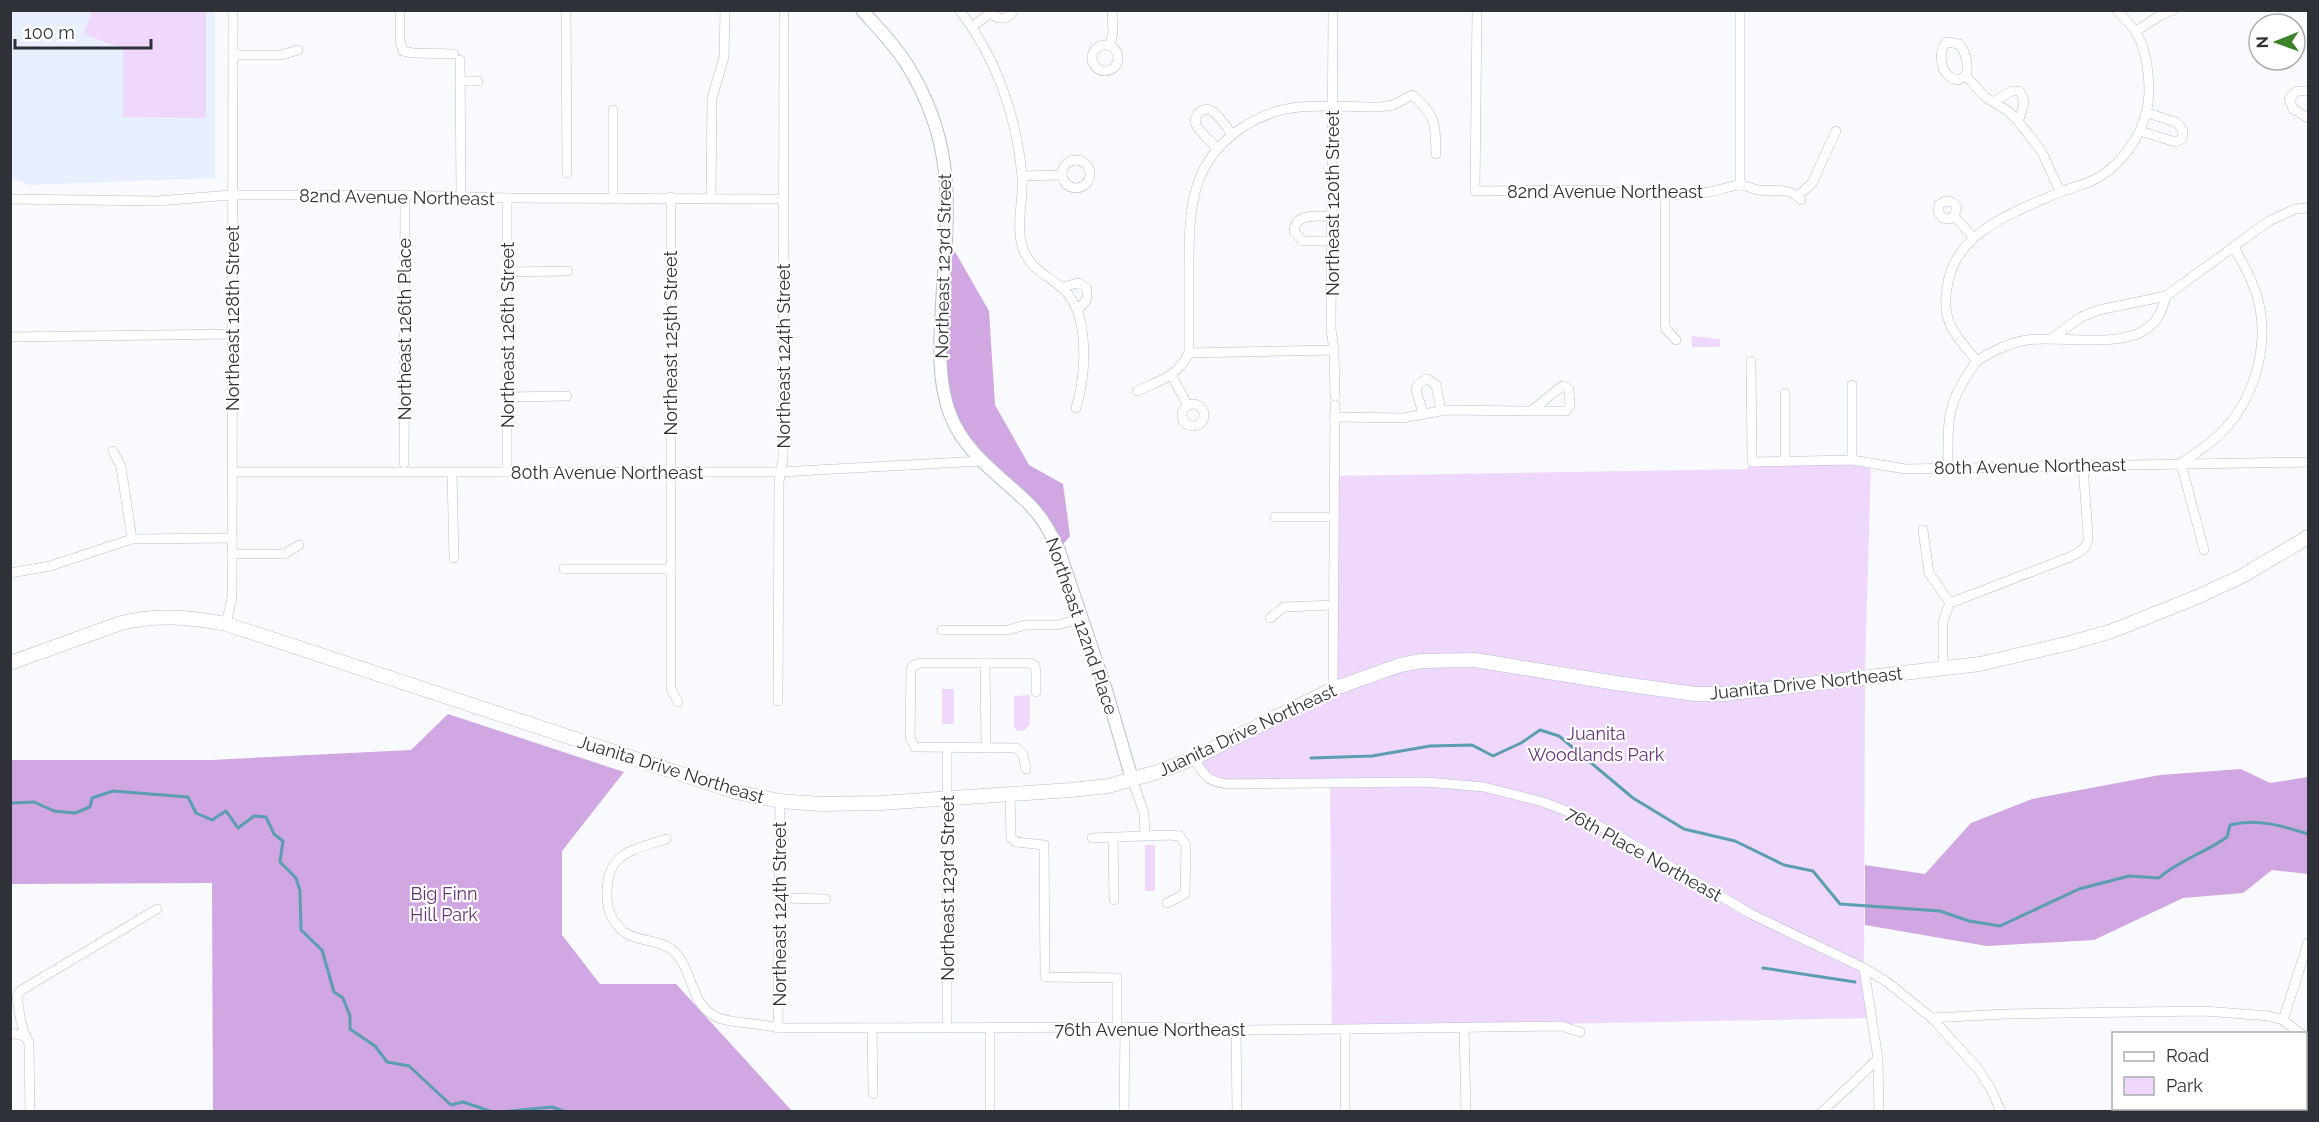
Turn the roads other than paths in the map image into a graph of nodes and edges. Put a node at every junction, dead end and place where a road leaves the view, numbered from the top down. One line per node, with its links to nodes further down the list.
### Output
1 (233, 10): 20 (street, Northeast 128th Street)
2 (400, 10): 22 (street)
3 (566, 10): 36 (street)
4 (724, 10): 48 (street)
5 (784, 10): 50 (street, Northeast 124th Street)
6 (862, 10): 84 (street, Northeast 123rd Street)
7 (959, 10): 16 (street)
8 (1014, 10): 15 (street)
9 (1112, 10): 18 (street)
10 (1333, 10): 26 (street, Northeast 120th Street)
11 (1477, 10): 41 (street, 82nd Avenue Northeast)
12 (1740, 10): 39 (street)
13 (2117, 10): 17 (street)
14 (2173, 10): 17 (street)
15 (989, 12): 16 (street)
16 (972, 27): 38 (street)
17 (2136, 31): 28 (street)
18 (1110, 45)
19 (298, 50): 20 (street)
20 (232, 55): 42 (street, Northeast 128th Street)
21 (1966, 76): 25 (street)
22 (460, 81): 23 (street); 44 (street)
23 (478, 81)
24 (2308, 91): 29 (street)
25 (1993, 102): 30 (street); 30 (street)
26 (1333, 107): 33 (street); 35 (street); 52 (street, Northeast 120th Street)
27 (613, 110): 47 (street)
28 (2147, 113): 32 (street); 32 (street)
29 (2308, 118)
30 (2018, 121): 40 (street)
31 (1836, 131): 39 (street, 82nd Avenue Northeast)
32 (2140, 131): 40 (street)
33 (1232, 134): 34 (street); 34 (street)
34 (1220, 144): 67 (street)
35 (1436, 154)
36 (567, 173)
37 (1062, 175): 38 (street)
38 (1022, 176): 59 (street)
39 (1740, 185): 41 (street, 82nd Avenue Northeast)
40 (2060, 192): 54 (street)
41 (1665, 194): 65 (street)
42 (231, 195): 43 (street, 82nd Avenue Northeast); 49 (street, 82nd Avenue Northeast); 62 (street, Northeast 128th Street)
43 (405, 195): 44 (street, 82nd Avenue Northeast); 87 (street, Northeast 126th Place)
44 (461, 196): 46 (street, 82nd Avenue Northeast)
45 (671, 197): 47 (street, 82nd Avenue Northeast); 48 (street, 82nd Avenue Northeast); 91 (street, Northeast 125th Street)
46 (507, 198): 47 (street, 82nd Avenue Northeast); 58 (street, Northeast 126th Street)
47 (614, 198)
48 (711, 198): 50 (street, 82nd Avenue Northeast)
49 (10, 199)
50 (783, 199): 94 (street, Northeast 124th Street)
51 (2308, 208): 56 (street)
52 (1331, 216): 55 (street, Northeast 120th Street); 55 (street)
53 (1954, 216): 54 (street)
54 (1973, 237): 69 (street)
55 (1331, 241): 66 (street, Northeast 120th Street)
56 (2234, 248): 60 (street); 88 (street)
57 (568, 271): 58 (street)
58 (507, 272): 75 (street, Northeast 126th Street)
59 (1062, 287): 61 (street); 61 (street)
60 (2166, 296): 64 (street); 64 (street)
61 (1078, 310): 77 (street)
62 (232, 334): 63 (street); 92 (street, Northeast 128th Street)
63 (10, 337)
64 (2050, 339): 69 (street)
65 (1676, 340)
66 (1334, 350): 67 (street); 81 (street, Northeast 120th Street)
67 (1189, 353): 70 (street)
68 (1751, 361): 85 (street, 80th Avenue Northeast)
69 (1977, 361): 90 (street)
70 (1172, 376): 72 (street); 76 (street)
71 (1852, 385): 83 (street)
72 (1137, 391)
73 (1785, 393): 85 (street)
74 (567, 396): 75 (street)
75 (507, 397): 93 (street, Northeast 126th Street)
76 (1188, 406)
77 (1076, 408)
78 (1441, 410): 79 (street); 80 (street); 80 (street)
79 (1531, 411)
80 (1423, 413): 81 (street)
81 (1334, 417): 97 (street, Northeast 120th Street)
82 (113, 452): 101 (street)
83 (1852, 460): 85 (street, 80th Avenue Northeast); 90 (street, 80th Avenue Northeast)
84 (982, 461): 94 (street, 80th Avenue Northeast); 111 (street, Northeast 122nd Place)
85 (1785, 461)
86 (2308, 462): 88 (street, 80th Avenue Northeast)
87 (404, 463)
88 (2181, 463): 89 (street, 80th Avenue Northeast); 103 (street)
89 (2083, 466): 90 (street, 80th Avenue Northeast); 109 (street)
90 (1948, 467)
91 (671, 471): 93 (street, 80th Avenue Northeast); 94 (street, 80th Avenue Northeast); 107 (street, Northeast 125th Street)
92 (232, 472): 95 (street, 80th Avenue Northeast); 100 (street, Northeast 128th Street)
93 (507, 472): 95 (street, 80th Avenue Northeast)
94 (780, 472): 120 (street, Northeast 124th Street)
95 (452, 473): 105 (street)
96 (1275, 517): 97 (street)
97 (1334, 517): 110 (street, Northeast 120th Street)
98 (1923, 530): 109 (street)
99 (2308, 537): 117 (main road, Juanita Drive Northeast)
100 (232, 538): 101 (street); 104 (street, Northeast 128th Street)
101 (132, 539): 108 (street)
102 (299, 545): 104 (street)
103 (2204, 550)
104 (232, 554): 113 (street, Northeast 128th Street)
105 (454, 558)
106 (564, 569): 107 (street)
107 (671, 569): 121 (street, Northeast 125th Street)
108 (10, 573)
109 (1950, 603): 117 (street)
110 (1333, 605): 112 (street); 118 (street, Northeast 120th Street)
111 (1082, 618): 114 (street); 126 (street, Northeast 122nd Place)
112 (1270, 618)
113 (226, 624): 115 (main road, Juanita Drive Northeast); 129 (main road, Juanita Drive Northeast)
114 (942, 630)
115 (10, 663)
116 (985, 663): 119 (street); 122 (street); 123 (street)
117 (1943, 669): 118 (main road, Juanita Drive Northeast)
118 (1333, 689): 124 (main road, Juanita Drive Northeast)
119 (1036, 692)
120 (778, 701)
121 (678, 702)
122 (946, 748): 123 (street); 128 (street, Northeast 123rd Street)
123 (986, 748): 125 (street)
124 (1194, 758): 126 (main road, Juanita Drive Northeast); 140 (street, 76th Place Northeast)
125 (1026, 769)
126 (1132, 779): 127 (main road, Juanita Drive Northeast); 130 (street)
127 (1010, 794): 128 (main road, Juanita Drive Northeast); 147 (street)
128 (947, 798): 129 (main road, Juanita Drive Northeast); 145 (street, Northeast 123rd Street)
129 (780, 801): 134 (street, Northeast 124th Street)
130 (1145, 835): 131 (street); 137 (street)
131 (1113, 837): 132 (street); 136 (street)
132 (1092, 838)
133 (666, 839): 143 (street, 76th Avenue Northeast)
134 (778, 898): 135 (street); 143 (street, Northeast 124th Street)
135 (826, 899)
136 (1114, 900)
137 (1167, 903)
138 (157, 909): 154 (street)
139 (2308, 943): 142 (street)
140 (1864, 968): 141 (street, 76th Place Northeast); 155 (street)
141 (1932, 1018): 142 (street); 165 (street, 76th Place Northeast)
142 (2283, 1020): 152 (street)
143 (778, 1028): 144 (street, 76th Avenue Northeast)
144 (872, 1028): 145 (street, 76th Avenue Northeast); 156 (street)
145 (948, 1028): 146 (street, 76th Avenue Northeast)
146 (990, 1028): 147 (street, 76th Avenue Northeast); 158 (street)
147 (1121, 1028): 150 (street, 76th Avenue Northeast); 159 (street)
148 (1464, 1028): 149 (street, 76th Avenue Northeast); 151 (street, 76th Avenue Northeast); 162 (street)
149 (1345, 1029): 150 (street, 76th Avenue Northeast); 161 (street)
150 (1236, 1030): 160 (street)
151 (1580, 1032)
152 (2298, 1032)
153 (10, 1033): 154 (street)
154 (25, 1036): 157 (street)
155 (1878, 1059): 163 (street); 164 (street)
156 (873, 1094)
157 (30, 1112)
158 (990, 1112)
159 (1124, 1112)
160 (1236, 1112)
161 (1345, 1112)
162 (1466, 1112)
163 (1822, 1112)
164 (1879, 1112)
165 (2001, 1112)

